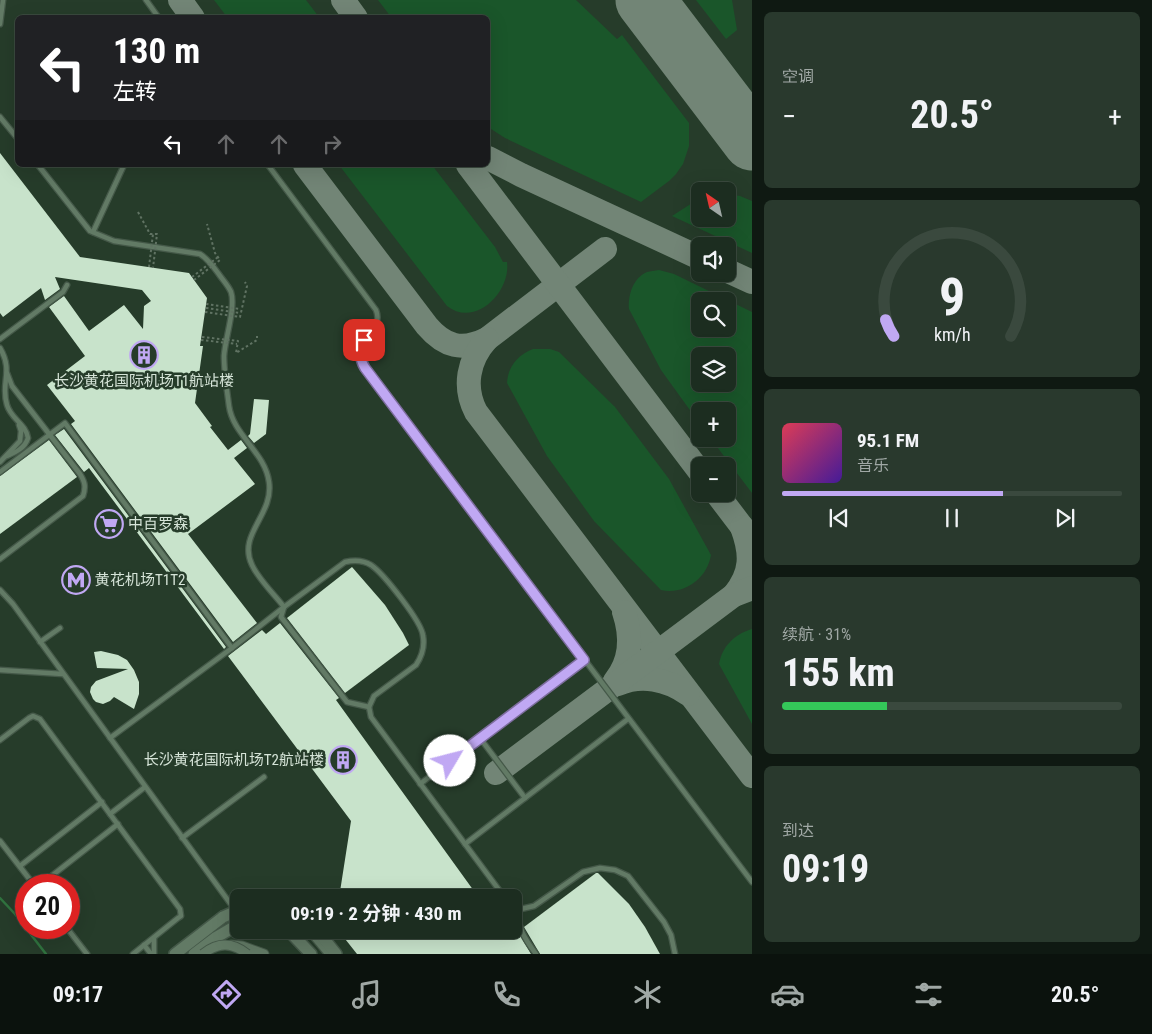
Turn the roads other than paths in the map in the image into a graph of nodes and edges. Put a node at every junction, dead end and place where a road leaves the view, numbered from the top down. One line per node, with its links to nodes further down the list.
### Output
1 (3, 0): 4 (lane)
2 (146, 0): 3 (lane)
3 (157, 15)
4 (0, 24)
5 (0, 117): 6 (lane)
6 (15, 135)
7 (40, 167): 10 (lane)
8 (123, 167): 10 (lane)
9 (269, 167): 24 (lane)
10 (93, 232): 20 (lane)
11 (67, 284): 12 (lane)
12 (0, 339)
13 (0, 348): 14 (lane)
14 (7, 373): 15 (lane); 16 (lane)
15 (50, 434): 17 (lane); 18 (lane); 23 (lane)
16 (0, 462)
17 (0, 472)
18 (0, 559)
19 (0, 590): 22 (lane)
20 (284, 607): 23 (lane); 27 (lane); 27 (lane)
21 (60, 628): 22 (lane)
22 (40, 642): 26 (lane)
23 (232, 648): 29 (lane)
24 (584, 660): 28 (lane); 30 (lane)
25 (0, 670): 26 (lane)
26 (63, 674): 29 (lane)
27 (369, 707): 33 (lane)
28 (628, 719): 35 (lane); 45 (lane)
29 (110, 738): 34 (lane)
30 (480, 738): 33 (lane); 35 (lane)
31 (0, 740): 36 (lane)
32 (264, 777): 39 (lane)
33 (420, 784): 41 (lane)
34 (145, 786): 37 (lane); 39 (lane)
35 (525, 798): 41 (lane)
36 (102, 802): 37 (lane); 42 (lane)
37 (110, 814): 38 (lane)
38 (118, 824): 44 (lane); 52 (lane)
39 (182, 838): 47 (lane)
40 (0, 841): 42 (lane)
41 (464, 844): 46 (lane)
42 (20, 866): 43 (lane)
43 (26, 874)
44 (54, 874)
45 (752, 882)
46 (497, 889)
47 (230, 903)
48 (522, 909): 73 (lane)
49 (230, 919): 62 (street, bridge)
50 (230, 926): 63 (street)
51 (522, 936): 72 (lane)
52 (154, 938): 58 (lane); 61 (lane)
53 (76, 939): 59 (lane)
54 (297, 939): 68 (street)
55 (302, 939): 69 (street)
56 (314, 939): 70 (lane)
57 (324, 939): 71 (street)
58 (144, 945): 60 (lane); 61 (lane)
59 (88, 954)
60 (133, 954)
61 (153, 954)
62 (176, 954)
63 (194, 954)
64 (203, 954): 66 (street, bridge)
65 (208, 954): 67 (street)
66 (247, 954)
67 (264, 954)
68 (311, 954)
69 (316, 954)
70 (327, 954)
71 (336, 954)
72 (536, 954)
73 (675, 954)

